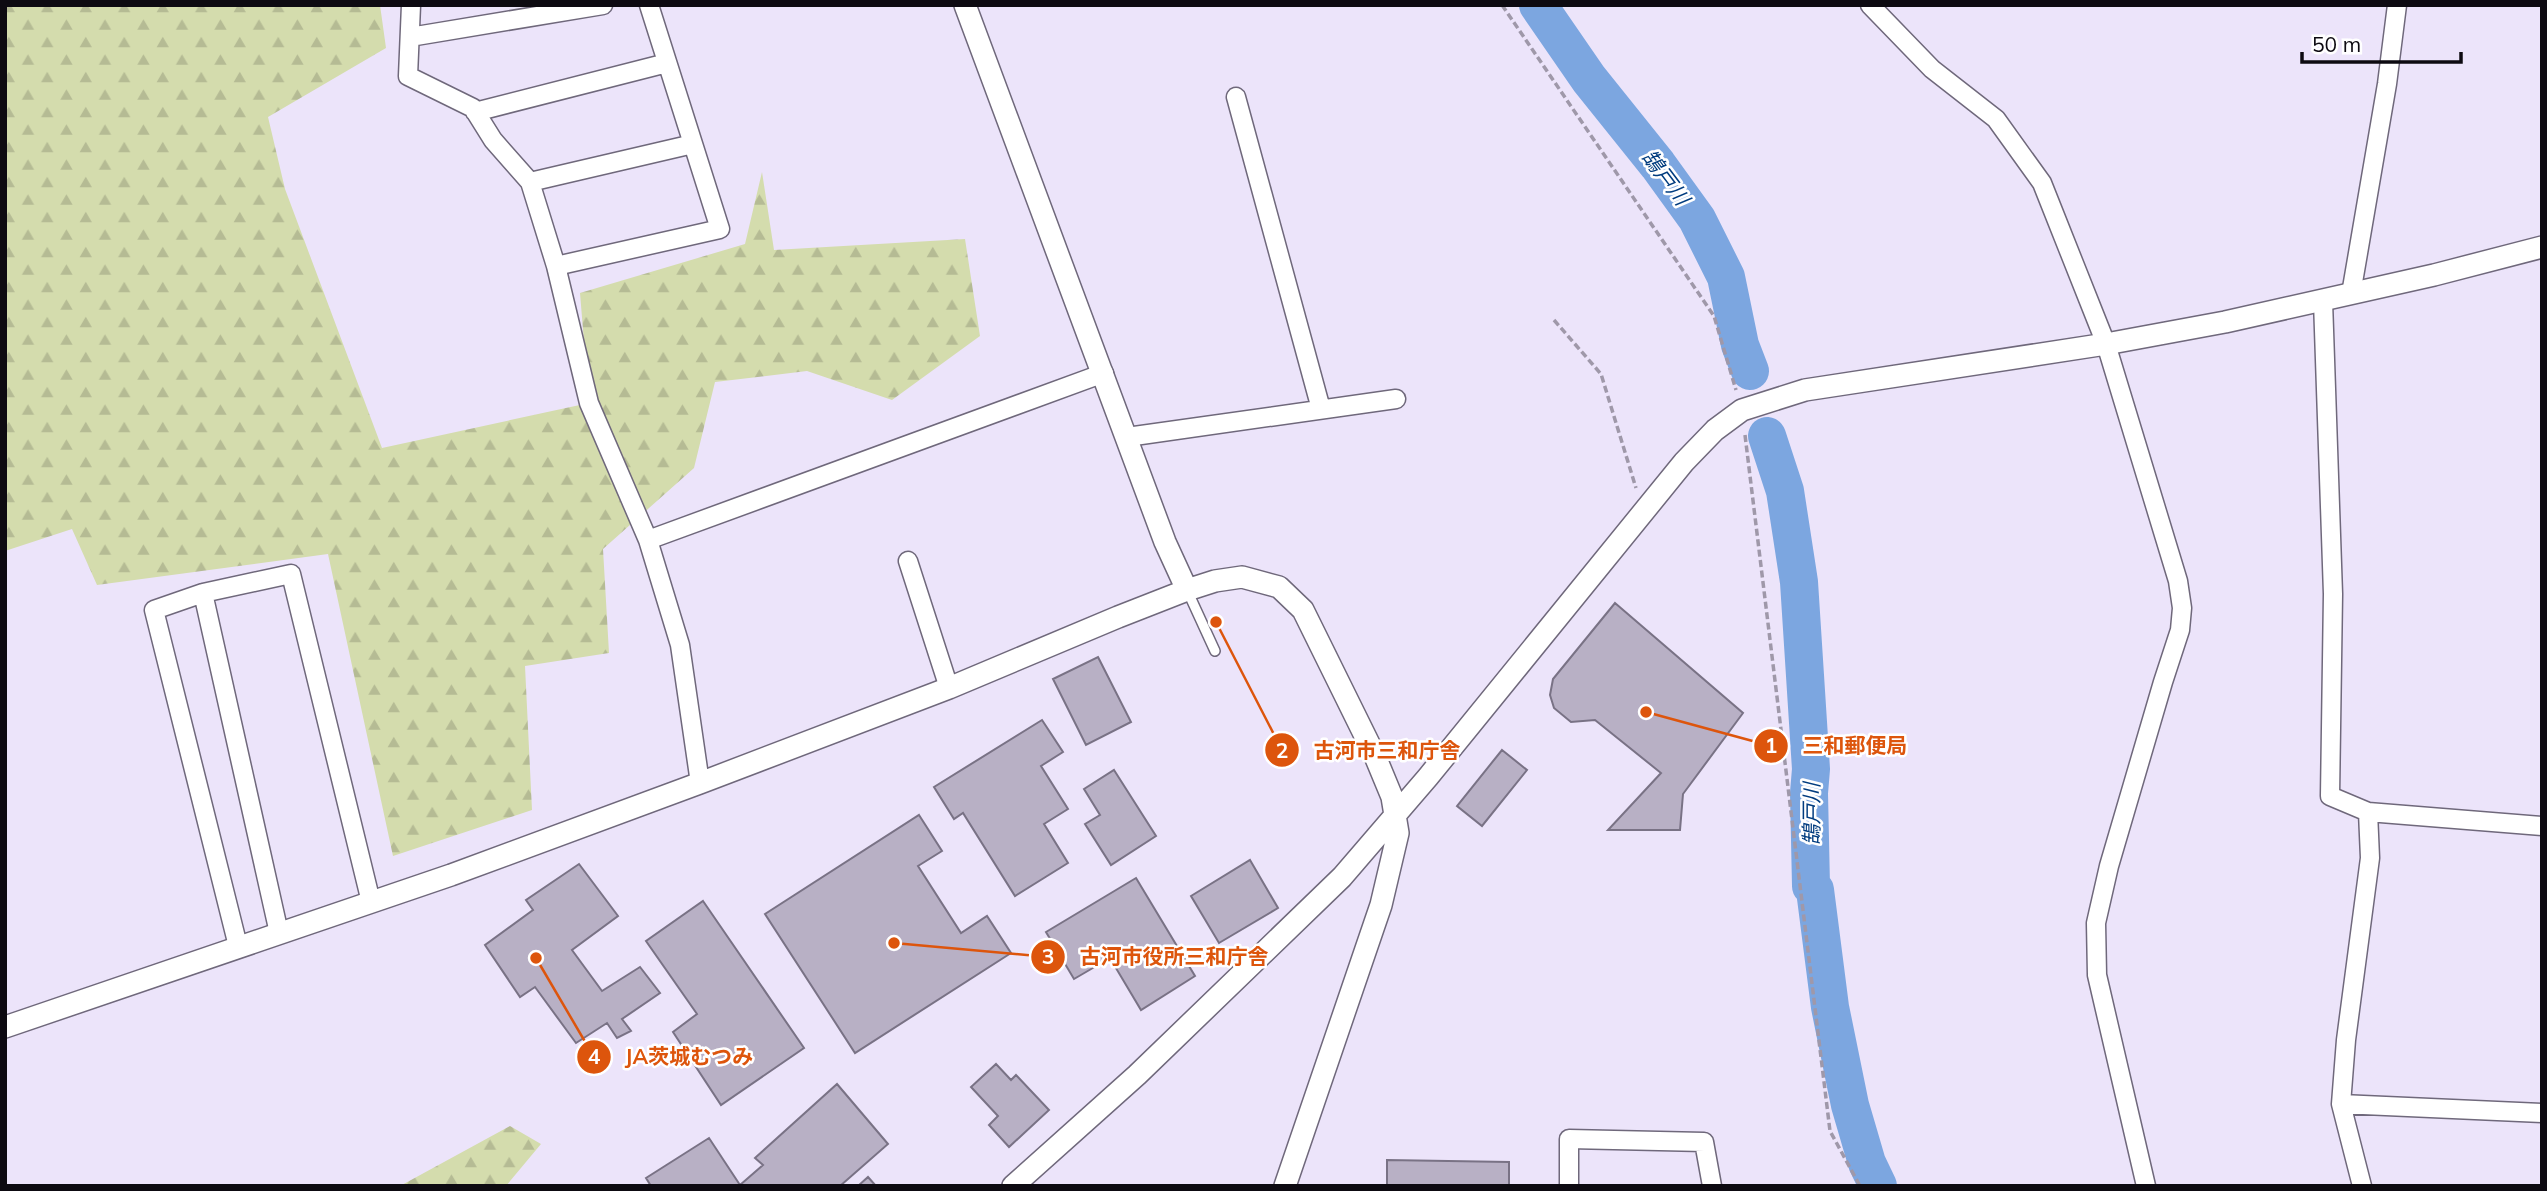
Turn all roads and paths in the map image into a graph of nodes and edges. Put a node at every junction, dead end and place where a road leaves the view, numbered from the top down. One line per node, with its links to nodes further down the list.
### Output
1 (411, 5): 8 (street)
2 (603, 5): 8 (street)
3 (649, 5): 9 (street)
4 (965, 5): 20 (street)
5 (1502, 5): 23 (path)
6 (1870, 5): 19 (street)
7 (2397, 5): 16 (street)
8 (410, 37): 11 (street)
9 (667, 63): 11 (street); 12 (street)
10 (1236, 97): 22 (street)
11 (475, 112): 13 (street)
12 (693, 144): 13 (street); 15 (street)
13 (530, 182): 15 (street)
14 (2542, 247): 16 (street)
15 (556, 266): 26 (street)
16 (2351, 293): 17 (street)
17 (2323, 301): 19 (street); 33 (street)
18 (1553, 320): 25 (path)
19 (2106, 344): 23 (street); 47 (street)
20 (1104, 373): 24 (street); 26 (street)
21 (1396, 399): 22 (street)
22 (1321, 409): 24 (street)
23 (1742, 410): 25 (street); 46 (path)
24 (1127, 437): 28 (street)
25 (1644, 514): 34 (street)
26 (648, 540): 32 (street)
27 (908, 561): 31 (street)
28 (1187, 590): 30 (lane); 31 (street); 34 (street)
29 (202, 593): 36 (street); 37 (street); 38 (street)
30 (1215, 651)
31 (949, 688): 32 (street)
32 (700, 783): 36 (street)
33 (2368, 812): 35 (street); 40 (street)
34 (1396, 815): 42 (street); 43 (street)
35 (2542, 826)
36 (371, 902): 37 (street)
37 (279, 933): 38 (street)
38 (238, 946): 39 (street)
39 (5, 1027)
40 (2341, 1104): 41 (street); 48 (street)
41 (2542, 1113)
42 (1013, 1186)
43 (1285, 1186)
44 (1569, 1186): 45 (street)
45 (1712, 1186)
46 (1860, 1186)
47 (2146, 1186)
48 (2362, 1186)

